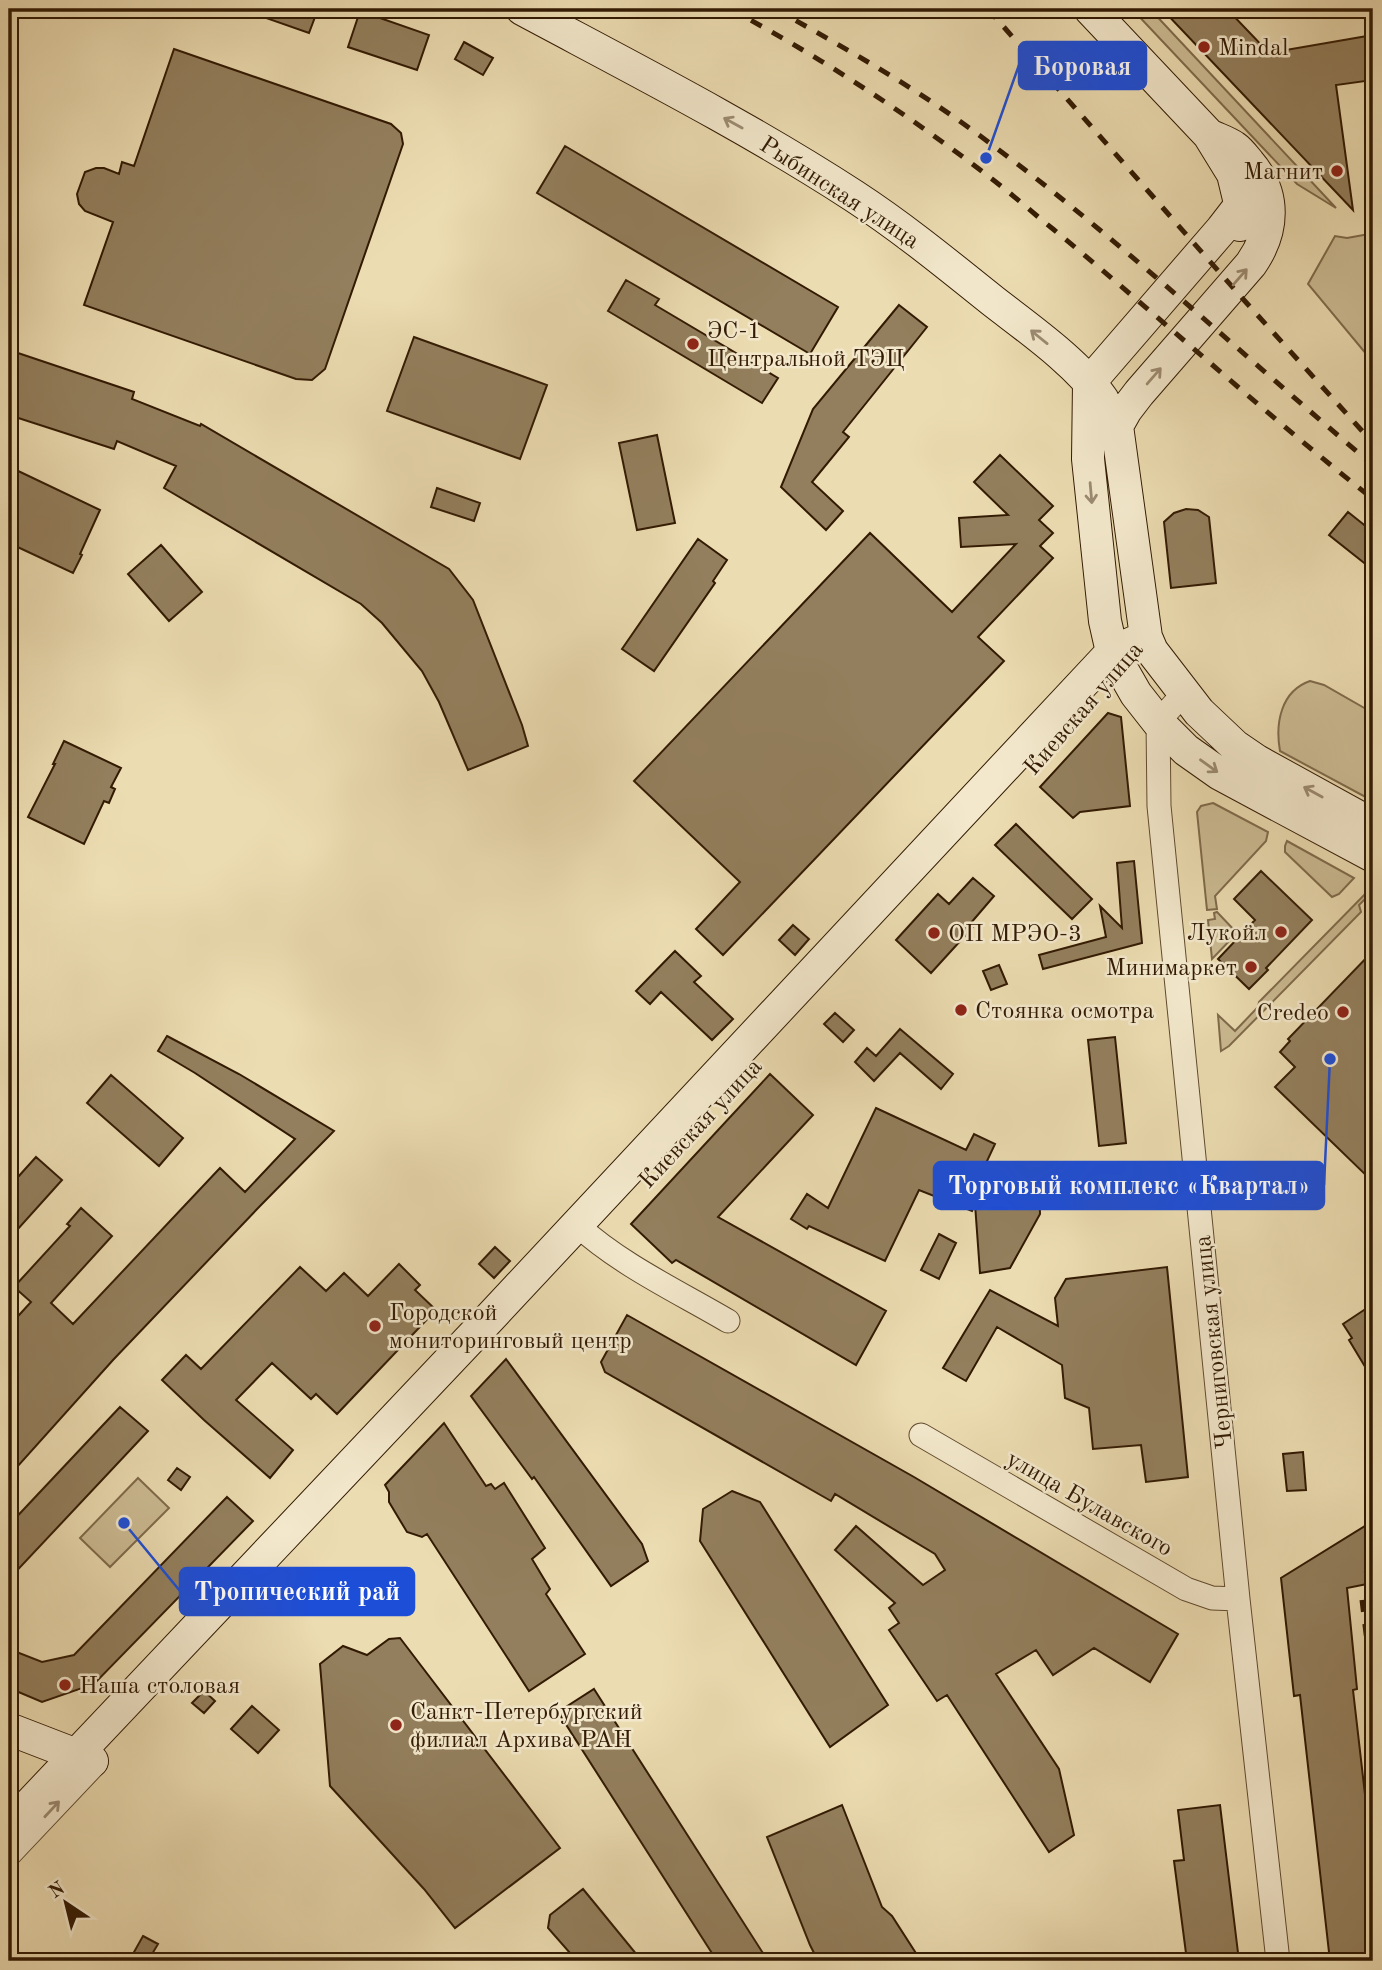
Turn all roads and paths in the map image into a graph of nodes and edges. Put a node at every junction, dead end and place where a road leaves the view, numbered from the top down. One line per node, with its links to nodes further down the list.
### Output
1 (522, 9): 5 (main road, Рыбинская улица, one-way to 1)
2 (1090, 9): 3 (main road)
3 (1209, 135): 4 (main road); 4 (main road, one-way to 3)
4 (1178, 314): 5 (main road)
5 (1099, 408): 6 (main road); 7 (main road, one-way to 7)
6 (1146, 637): 7 (main road, Киевская улица); 8 (main road)
7 (1117, 661): 9 (main road); 12 (main road, Киевская улица)
8 (1184, 693): 9 (street); 10 (main road, one-way to 8)
9 (1158, 722): 11 (main road, one-way to 11); 15 (street, Черниговская улица)
10 (1373, 825)
11 (1373, 856)
12 (584, 1232): 13 (street); 17 (main road, Киевская улица)
13 (727, 1321)
14 (921, 1435): 15 (street, улица Булавского)
15 (1238, 1599): 20 (street, Черниговская улица)
16 (9, 1730): 17 (main road)
17 (85, 1759): 18 (main road, Киевская улица); 19 (street, Киевская улица, one-way to 17)
18 (9, 1826)
19 (9, 1855)
20 (1278, 1961)

